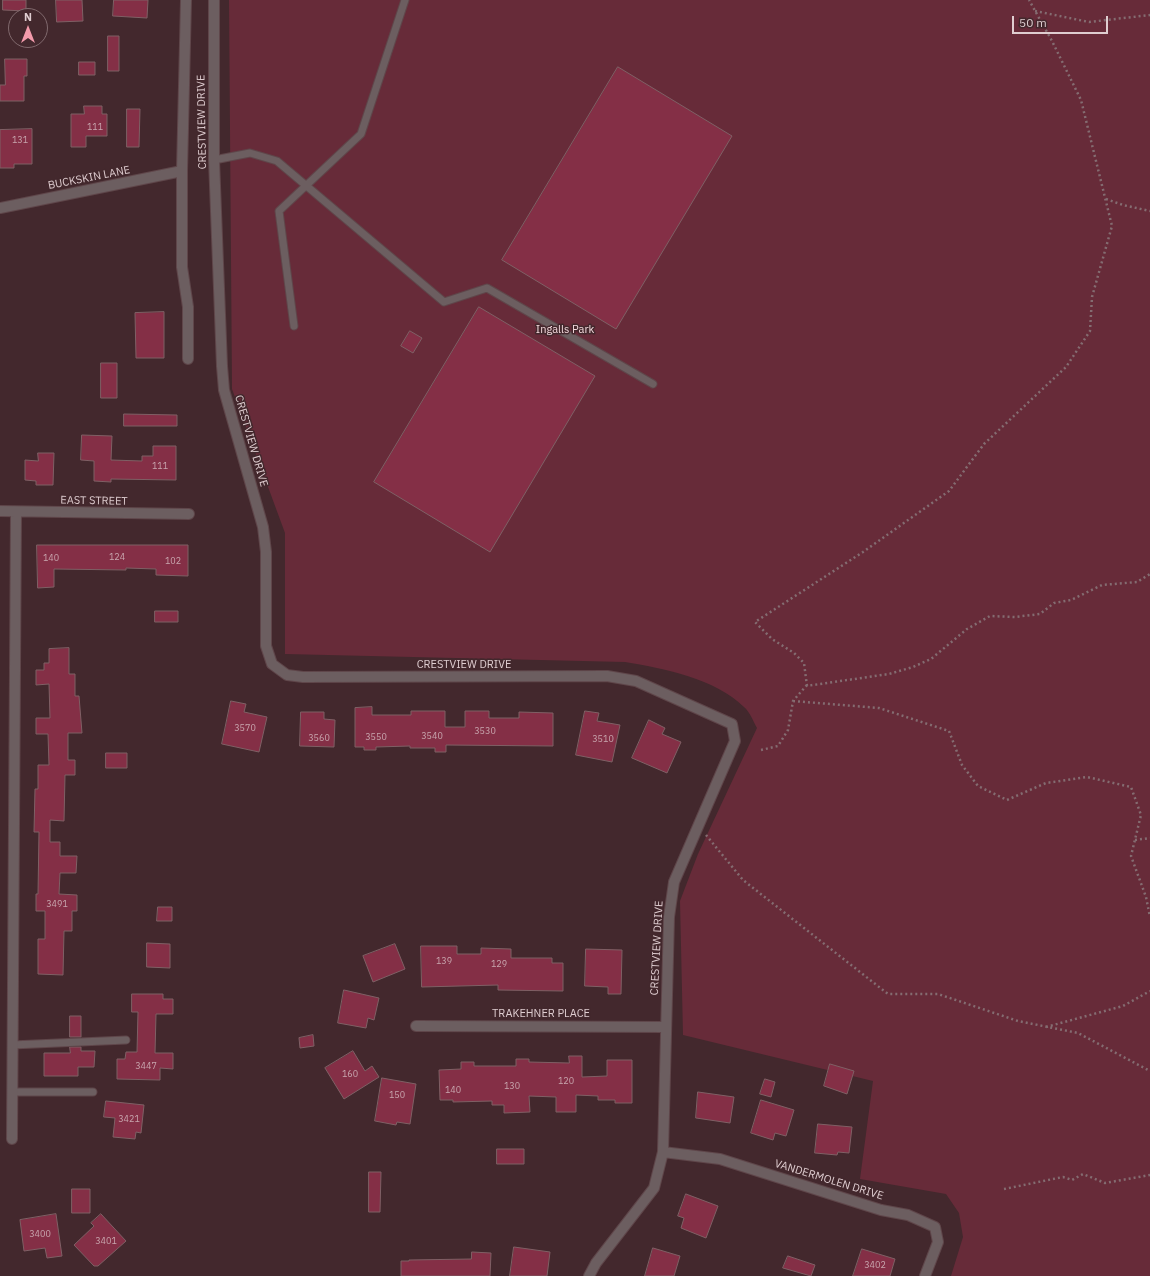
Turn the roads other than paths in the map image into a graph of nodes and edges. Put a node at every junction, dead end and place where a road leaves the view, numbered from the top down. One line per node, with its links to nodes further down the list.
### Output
1 (186, 0): 5 (street, CRESTVIEW DRIVE)
2 (214, 0): 4 (street, CRESTVIEW DRIVE)
3 (405, 0): 6 (lane)
4 (214, 160): 6 (lane); 15 (street, CRESTVIEW DRIVE)
5 (182, 171): 7 (street, BUCKSKIN LANE); 9 (street, CRESTVIEW DRIVE)
6 (306, 186): 8 (lane); 10 (lane)
7 (0, 208)
8 (294, 326)
9 (188, 359)
10 (654, 384)
11 (0, 511): 12 (street, EAST STREET)
12 (16, 512): 13 (street, EAST STREET); 17 (street)
13 (188, 514)
14 (416, 1026): 15 (street, TRAKEHNER PLACE)
15 (666, 1027): 21 (street, CRESTVIEW DRIVE)
16 (126, 1040): 17 (lane)
17 (12, 1045): 18 (street)
18 (12, 1092): 19 (lane); 20 (street)
19 (93, 1092)
20 (12, 1139)
21 (663, 1152): 22 (street, CRESTVIEW DRIVE); 23 (street, VANDERMOLEN DRIVE)
22 (589, 1276)
23 (925, 1276)

